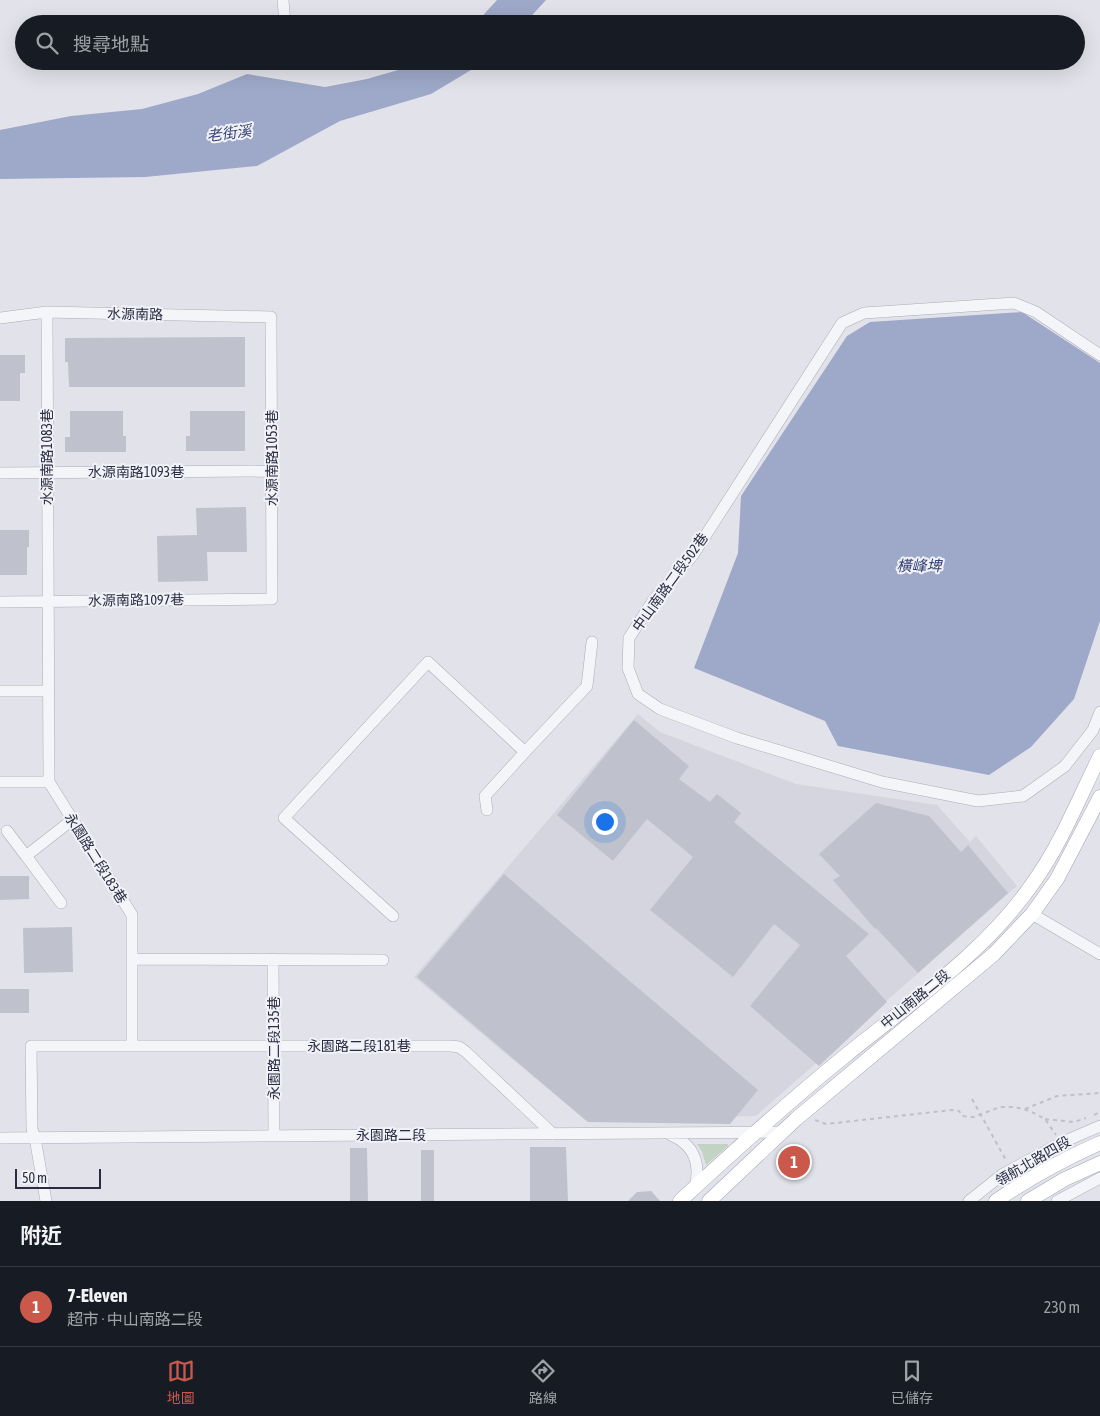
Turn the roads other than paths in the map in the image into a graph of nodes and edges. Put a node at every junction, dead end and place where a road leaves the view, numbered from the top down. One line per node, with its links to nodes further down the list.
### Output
1 (283, 0): 2 (street)
2 (284, 15)
3 (47, 312): 4 (street, 水源南路); 5 (street, 水源南路); 9 (street, 水源南路1083巷)
4 (271, 317): 7 (street, 水源南路1053巷)
5 (0, 318)
6 (1100, 355): 16 (street, 中山南路二段502巷)
7 (272, 471): 9 (street, 水源南路1093巷); 10 (street, 水源南路1053巷)
8 (0, 473): 9 (street, 水源南路1093巷)
9 (48, 473): 11 (street, 水源南路1083巷)
10 (272, 599): 11 (street, 水源南路1097巷)
11 (48, 601): 12 (street, 水源南路1097巷); 15 (street)
12 (0, 602)
13 (592, 642): 17 (street)
14 (0, 691): 15 (street)
15 (48, 691): 20 (street)
16 (1100, 712)
17 (526, 752): 22 (street); 28 (street)
18 (1100, 756): 35 (main road, 中山南路二段)
19 (0, 782): 20 (street)
20 (49, 782): 23 (street, 永園路二段183巷)
21 (1100, 797): 27 (main road, 中山南路二段)
22 (487, 810)
23 (72, 820): 25 (street); 30 (street, 永園路二段183巷)
24 (7, 831): 25 (street)
25 (26, 856): 26 (street)
26 (61, 904)
27 (1032, 914): 29 (street); 36 (main road, 中山南路二段)
28 (393, 916)
29 (1100, 954)
30 (132, 959): 31 (street); 33 (street, 永園路二段183巷)
31 (274, 959): 32 (street); 34 (street, 永園路二段135巷)
32 (383, 960)
33 (132, 1046): 34 (street, 永園路二段181巷); 44 (street)
34 (274, 1046): 41 (street, 永園路二段181巷); 42 (street, 永園路二段135巷)
35 (812, 1082): 36 (street); 38 (main road, 中山南路二段)
36 (825, 1094): 39 (main road, 中山南路二段)
37 (1100, 1126): 52 (street, 領航北路四段)
38 (756, 1132): 39 (street, 永園路二段); 40 (street, 永園路二段); 48 (main road, 中山南路二段)
39 (782, 1132): 51 (main road, 中山南路二段)
40 (667, 1133): 41 (street, 永園路二段); 48 (street)
41 (553, 1134): 42 (street, 永園路二段)
42 (274, 1136): 44 (street, 永園路二段)
43 (0, 1138): 44 (street, 永園路二段)
44 (35, 1138): 49 (street)
45 (1100, 1142): 53 (main road, 領航北路四段)
46 (1100, 1163): 54 (main road)
47 (1100, 1178): 55 (street)
48 (695, 1188): 50 (main road, 中山南路二段)
49 (46, 1201)
50 (680, 1201)
51 (709, 1201)
52 (969, 1201)
53 (996, 1201)
54 (1028, 1201)
55 (1057, 1201)

